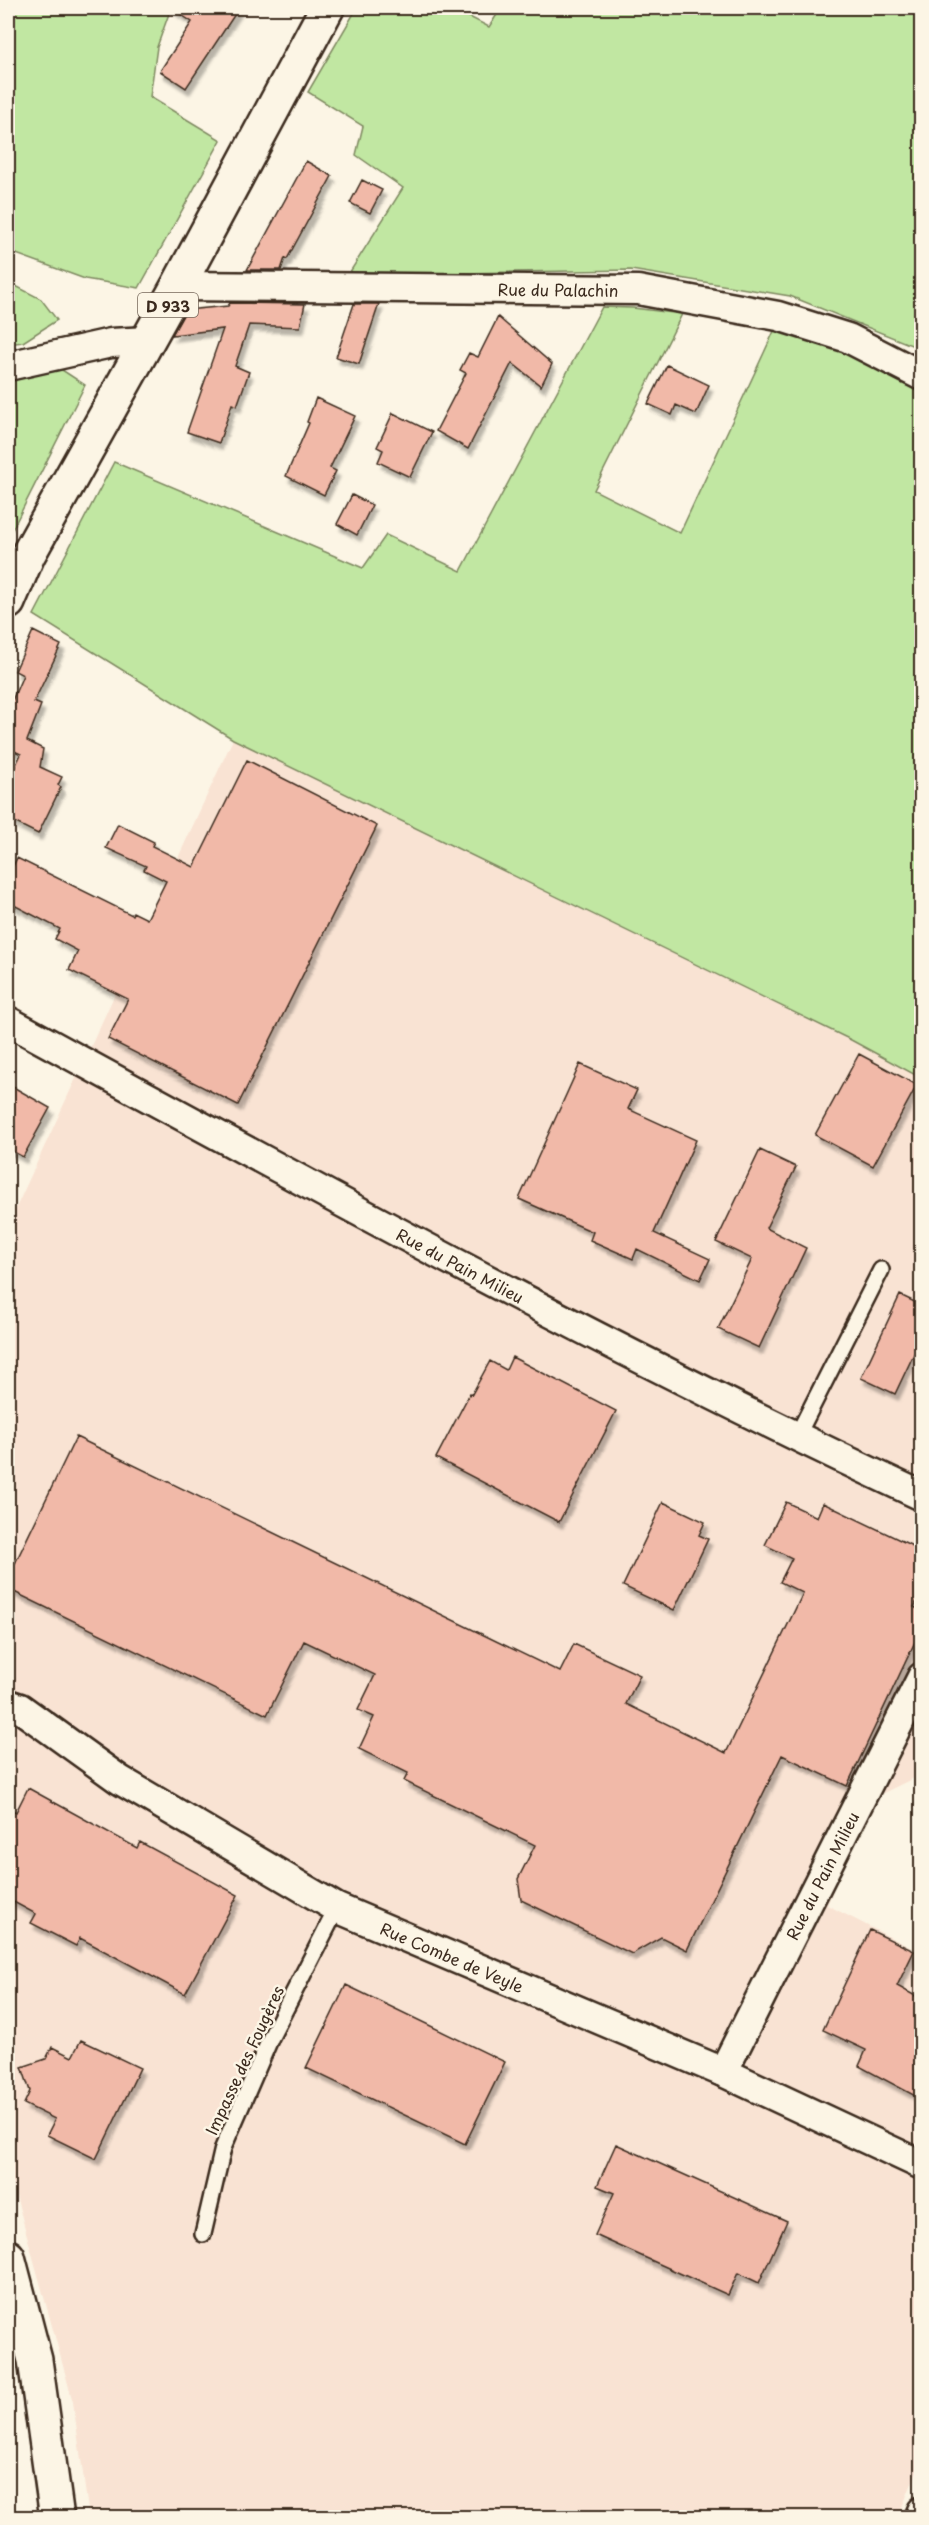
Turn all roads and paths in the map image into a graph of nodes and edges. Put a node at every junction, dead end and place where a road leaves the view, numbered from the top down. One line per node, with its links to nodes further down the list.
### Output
1 (327, 8): 2 (main road, D 933)
2 (178, 286): 3 (main road, D 933); 5 (street, Rue du Palachin)
3 (148, 341): 4 (street); 6 (main road, D 933)
4 (8, 366)
5 (921, 376)
6 (8, 602)
7 (8, 1021): 9 (street, Rue du Pain Milieu)
8 (881, 1270): 9 (lane)
9 (796, 1438): 10 (street, Rue du Pain Milieu)
10 (921, 1496)
11 (921, 1677): 14 (street, Rue du Pain Milieu)
12 (8, 1704): 13 (street, Rue Combe de Veyle)
13 (337, 1908): 14 (street, Rue Combe de Veyle); 16 (lane, Impasse des Fougères)
14 (723, 2072): 15 (street, Rue Combe de Veyle)
15 (921, 2165)
16 (203, 2234)
17 (8, 2257): 19 (main road)
18 (921, 2511): 20 (street)
19 (57, 2517)
20 (919, 2517)

